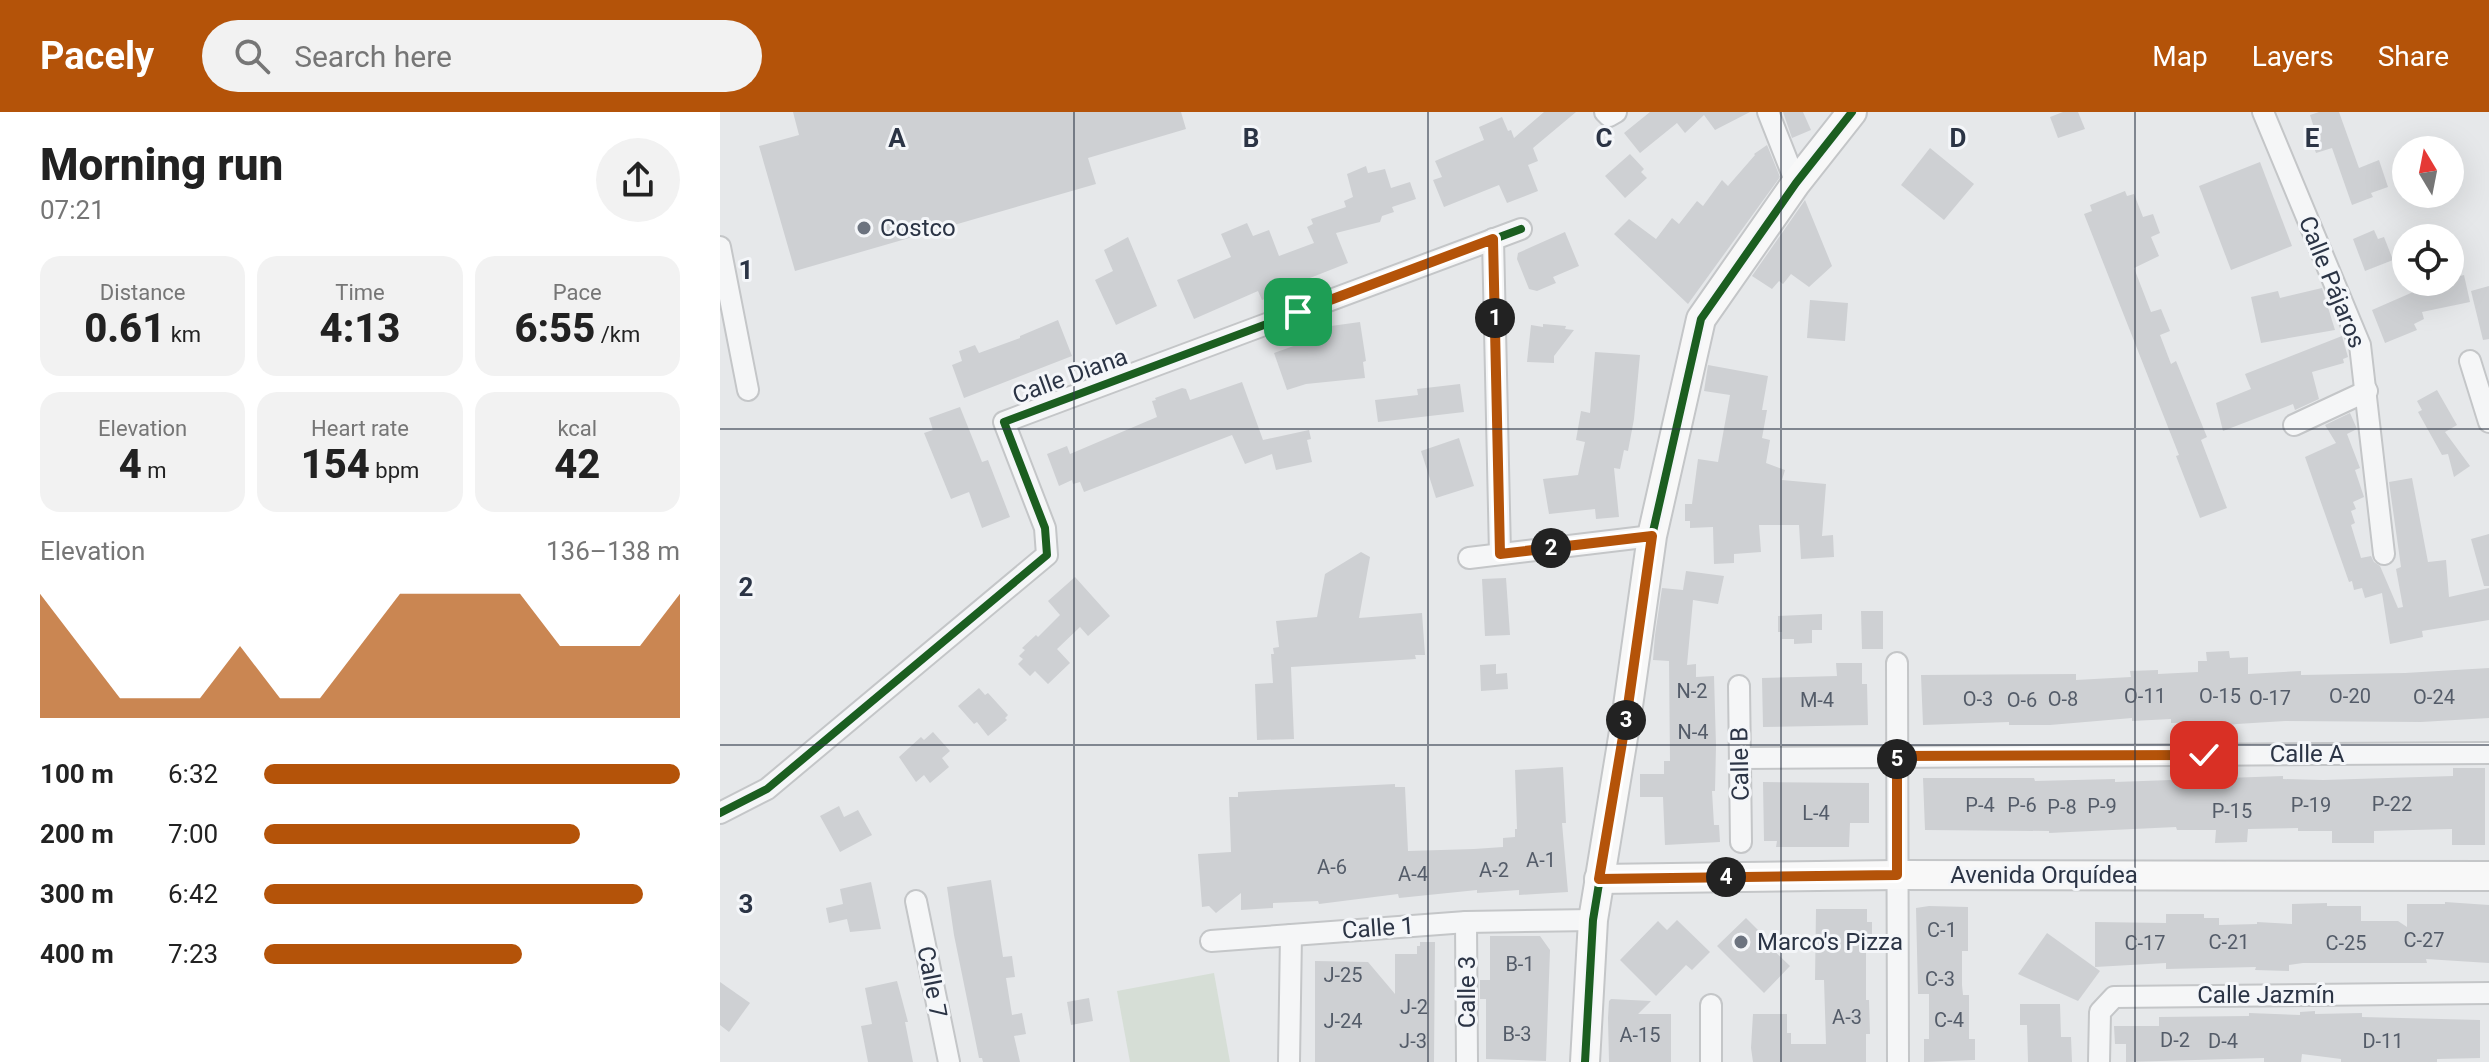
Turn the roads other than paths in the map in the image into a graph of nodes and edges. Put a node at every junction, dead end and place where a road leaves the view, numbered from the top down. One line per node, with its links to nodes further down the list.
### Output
1 (1605, 112): 2 (street)
2 (1616, 112)
3 (1768, 112): 6 (street)
4 (1852, 112): 6 (street)
5 (2263, 112): 12 (street, Calle Pájaros)
6 (1796, 183): 15 (street)
7 (1521, 229): 8 (street)
8 (1493, 239): 16 (street); 24 (street, Calle Diana)
9 (720, 247): 11 (street)
10 (2470, 361): 13 (street)
11 (748, 390)
12 (2367, 391): 14 (street); 17 (street, Calle Pájaros)
13 (2489, 422)
14 (2294, 425)
15 (1652, 536): 16 (street); 28 (street)
16 (1500, 554): 18 (street)
17 (2384, 554)
18 (1469, 558)
19 (1897, 663): 22 (street)
20 (1739, 686): 23 (street, Calle B)
21 (2489, 753): 22 (street, Calle A)
22 (1897, 756): 23 (street, Calle A); 26 (street)
23 (1741, 758): 25 (street, Calle B)
24 (720, 813)
25 (1741, 842)
26 (1897, 875): 27 (street, Avenida Orquídea); 28 (street, Avenida Orquídea); 41 (street)
27 (2489, 876)
28 (1599, 879): 30 (street)
29 (916, 901): 36 (street, Calle 7)
30 (1593, 920): 31 (street, Calle 1); 39 (street)
31 (1466, 922): 32 (street, Calle 1); 38 (street, Calle 3)
32 (1291, 935): 33 (street, Calle 1); 37 (street)
33 (1211, 941)
34 (2489, 993): 42 (street, Calle Jazmín)
35 (1711, 1005): 40 (street)
36 (949, 1062)
37 (1289, 1062)
38 (1467, 1062)
39 (1585, 1062)
40 (1711, 1062)
41 (1898, 1062)
42 (2099, 1062)

